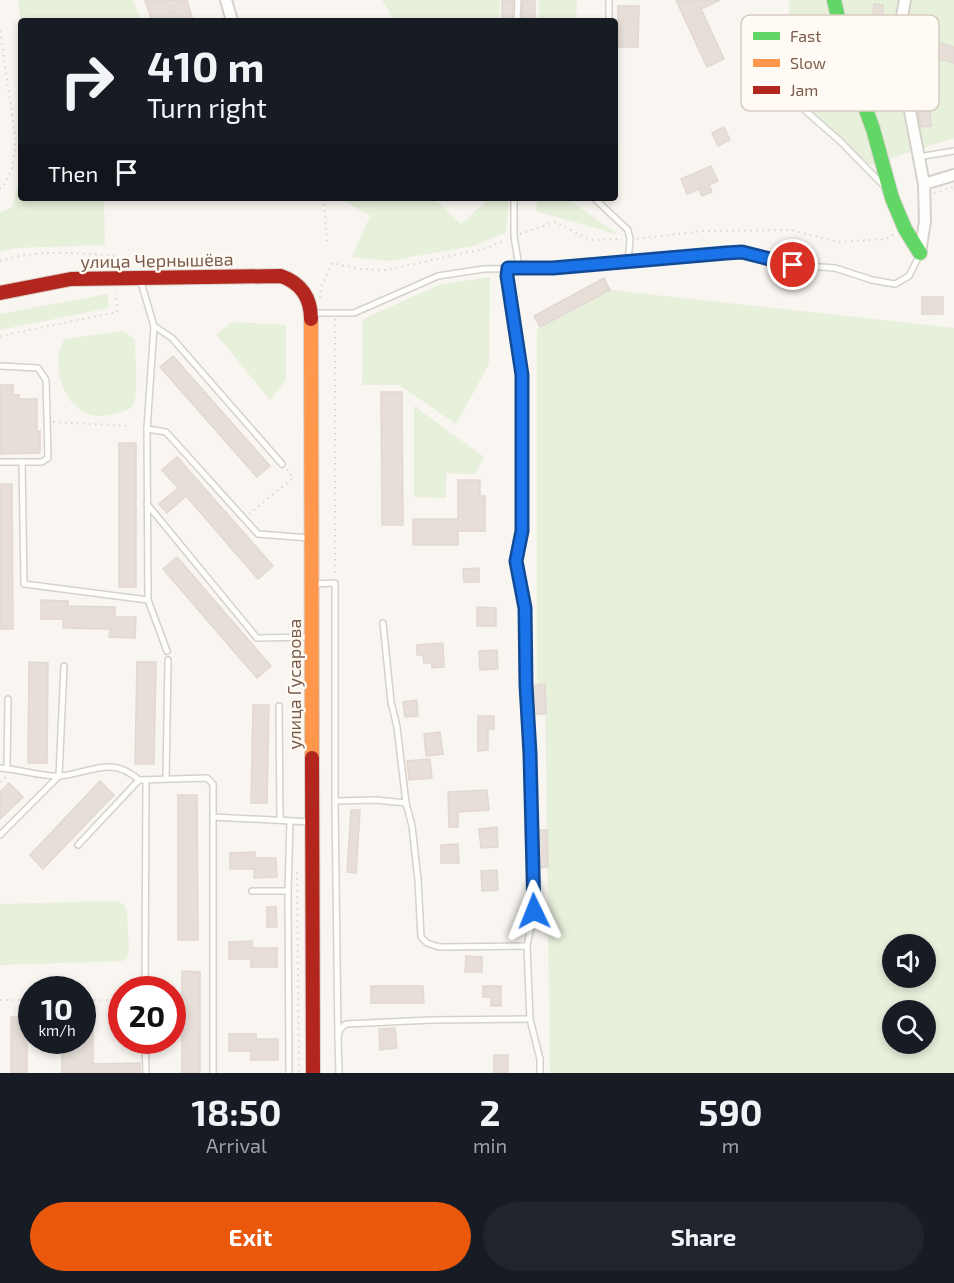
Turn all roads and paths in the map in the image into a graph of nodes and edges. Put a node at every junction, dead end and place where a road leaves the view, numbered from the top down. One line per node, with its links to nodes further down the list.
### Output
1 (170, 0): 9 (path)
2 (226, 0): 10 (street)
3 (518, 0): 11 (lane)
4 (609, 0): 12 (lane)
5 (834, 0): 7 (street)
6 (905, 0): 8 (street)
7 (837, 15)
8 (902, 15)
9 (177, 18)
10 (231, 18)
11 (517, 18)
12 (609, 18)
13 (0, 31): 20 (path)
14 (806, 111): 23 (lane)
15 (866, 111): 23 (street)
16 (910, 111): 18 (street)
17 (954, 151): 18 (lane)
18 (918, 157): 22 (street)
19 (954, 175): 22 (street)
20 (0, 188)
21 (954, 188): 22 (path)
22 (925, 190): 31 (street)
23 (892, 198): 27 (street)
24 (324, 201): 30 (path)
25 (514, 201): 28 (lane)
26 (597, 201): 29 (lane)
27 (905, 229): 29 (path); 31 (street)
28 (514, 237): 29 (path); 35 (lane); 41 (path)
29 (630, 239): 33 (lane)
30 (327, 244)
31 (920, 253): 33 (lane)
32 (0, 261): 34 (path)
33 (628, 263): 35 (lane)
34 (116, 264)
35 (519, 267): 36 (lane)
36 (508, 268): 42 (lane); 82 (lane)
37 (140, 278): 38 (street, улица Чернышёва); 40 (street, улица Чернышёва); 43 (lane)
38 (0, 293)
39 (116, 293): 44 (path)
40 (308, 295): 41 (street, улица Гусарова)
41 (315, 313): 42 (lane); 54 (street, улица Гусарова)
42 (335, 313): 55 (path)
43 (154, 326): 48 (lane); 51 (lane)
44 (0, 336)
45 (0, 366): 50 (lane)
46 (56, 422): 47 (path)
47 (129, 426)
48 (147, 429): 52 (lane); 53 (lane)
49 (0, 462): 50 (lane)
50 (22, 462): 57 (lane)
51 (282, 464): 53 (path)
52 (147, 504): 57 (lane); 59 (lane)
53 (244, 518): 54 (lane)
54 (312, 538): 56 (street, улица Гусарова)
55 (335, 583): 56 (lane); 71 (lane)
56 (312, 584): 59 (street, улица Гусарова)
57 (148, 600): 60 (lane)
58 (383, 623): 72 (lane)
59 (311, 637): 76 (street, улица Гусарова)
60 (167, 651)
61 (168, 660): 68 (lane)
62 (64, 666): 67 (lane)
63 (8, 699): 66 (lane)
64 (279, 706): 74 (lane)
65 (0, 768): 66 (lane)
66 (7, 768): 67 (lane)
67 (59, 776): 69 (lane); 77 (lane)
68 (166, 779): 70 (lane); 73 (lane)
69 (139, 780): 70 (lane); 78 (lane)
70 (146, 780): 83 (lane)
71 (335, 801): 72 (lane); 87 (lane)
72 (406, 803): 82 (lane)
73 (213, 817): 74 (lane); 90 (lane)
74 (280, 820): 75 (lane)
75 (290, 821): 76 (lane); 81 (lane)
76 (313, 822): 93 (street, улица Гусарова)
77 (0, 835)
78 (78, 845)
79 (297, 869): 92 (path)
80 (252, 891): 81 (lane)
81 (288, 891): 91 (lane)
82 (527, 946): 86 (lane)
83 (146, 976)
84 (0, 999): 85 (path)
85 (18, 1000)
86 (530, 1020): 87 (lane); 95 (lane)
87 (338, 1037): 94 (lane)
88 (146, 1054): 89 (lane)
89 (146, 1073)
90 (213, 1073)
91 (289, 1073)
92 (299, 1073)
93 (313, 1073)
94 (339, 1073)
95 (540, 1073)

